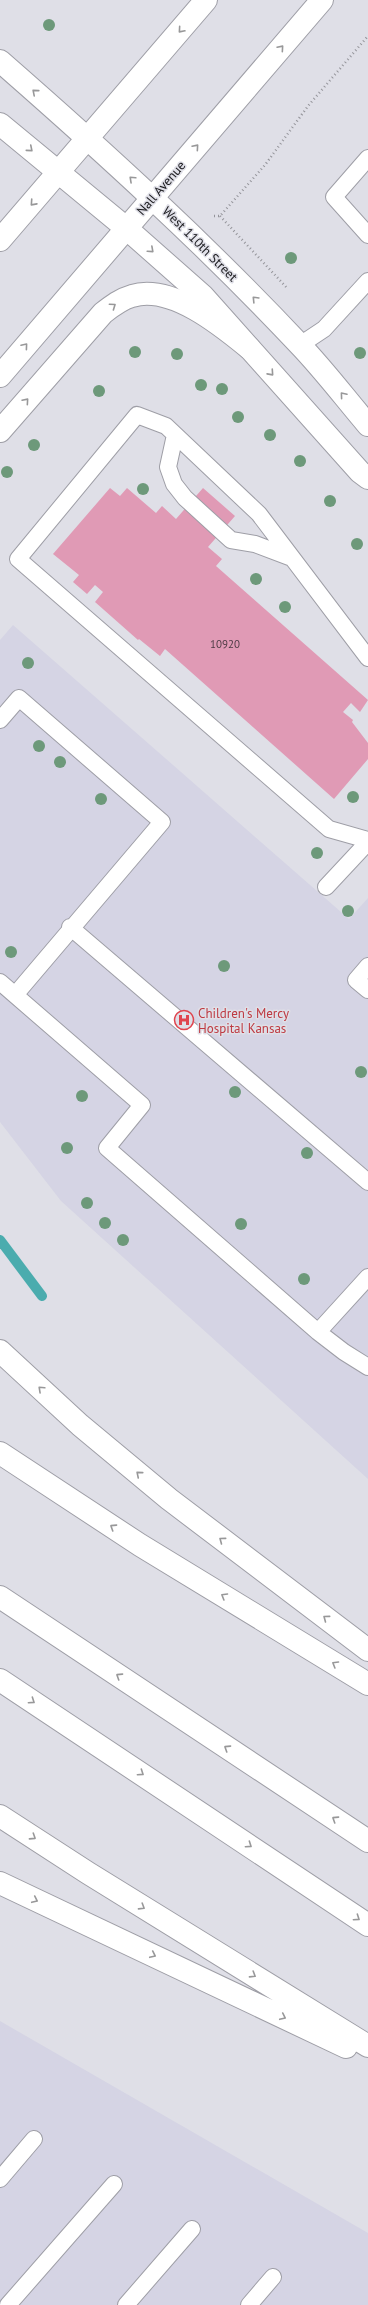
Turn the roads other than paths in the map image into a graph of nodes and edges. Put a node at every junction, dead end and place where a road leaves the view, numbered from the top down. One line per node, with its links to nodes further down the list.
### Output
1 (206, 0): 5 (main road, one-way to 5)
2 (322, 0): 8 (main road, Nall Avenue, one-way to 2)
3 (0, 61): 5 (main road, West 110th Street, one-way to 3)
4 (0, 124): 7 (main road, one-way to 7)
5 (89, 138): 7 (main road); 8 (main road, West 110th Street, one-way to 5)
6 (368, 158): 10 (lane)
7 (59, 174): 9 (main road); 11 (main road, one-way to 11)
8 (152, 198): 9 (main road, Nall Avenue); 13 (main road, West 110th Street, one-way to 8)
9 (126, 228): 14 (main road, one-way to 14); 15 (main road, Nall Avenue, one-way to 9)
10 (368, 235)
11 (0, 240)
12 (368, 281): 13 (lane)
13 (300, 345): 16 (main road, West 110th Street, one-way to 13)
14 (249, 348): 17 (main road, one-way to 14); 19 (main road, one-way to 19)
15 (0, 376)
16 (368, 425)
17 (0, 431)
18 (175, 435): 20 (lane); 20 (lane); 23 (lane)
19 (368, 478)
20 (293, 558): 21 (lane)
21 (368, 658)
22 (0, 720): 25 (lane)
23 (368, 841): 24 (lane)
24 (326, 887)
25 (70, 928): 29 (lane); 30 (lane)
26 (368, 966): 28 (lane)
27 (0, 982): 29 (lane)
28 (368, 990)
29 (14, 995): 32 (lane)
30 (368, 1182)
31 (368, 1277): 32 (lane)
32 (318, 1332): 34 (lane)
33 (0, 1351): 37 (main road, one-way to 33)
34 (368, 1367)
35 (0, 1453): 39 (main road, one-way to 35)
36 (0, 1598): 41 (main road, one-way to 36)
37 (368, 1650)
38 (0, 1680): 43 (main road, one-way to 43)
39 (368, 1684)
40 (0, 1816): 44 (main road, one-way to 44)
41 (368, 1841)
42 (0, 1883): 45 (main road, one-way to 45)
43 (368, 1925)
44 (368, 2046)
45 (368, 2057)
46 (34, 2139): 47 (lane)
47 (0, 2179)
48 (114, 2184): 51 (lane)
49 (192, 2229): 52 (lane)
50 (273, 2277): 53 (lane)
51 (8, 2305)
52 (126, 2305)
53 (249, 2305)

